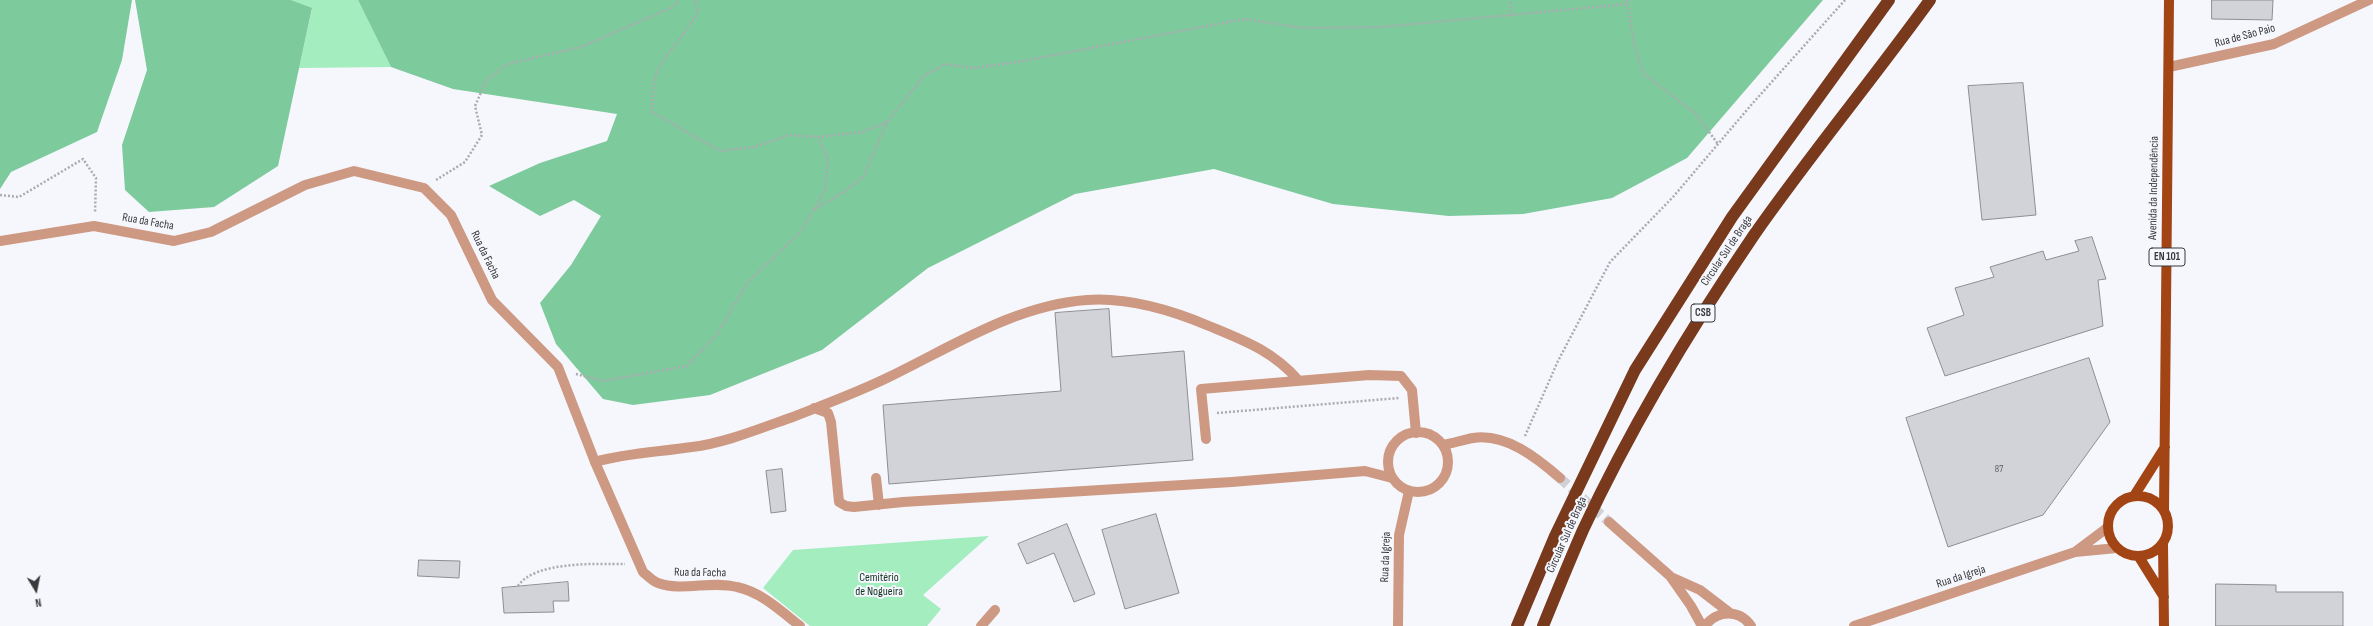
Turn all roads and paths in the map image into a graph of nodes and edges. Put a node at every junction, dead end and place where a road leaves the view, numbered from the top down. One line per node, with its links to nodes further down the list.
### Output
1 (679, 0): 16 (path)
2 (695, 0): 14 (path)
3 (1511, 0): 11 (path)
4 (1627, 0): 10 (path)
5 (1845, 0): 15 (path)
6 (1889, 0): 55 (highway, Circular Sul de Braga / CSB)
7 (1930, 0): 56 (highway, Circular Sul de Braga / CSB)
8 (2169, 0): 12 (main road, Avenida da Independência / EN 101)
9 (2369, 0): 12 (street, Rua de São Paio)
10 (1627, 4): 11 (path); 15 (path)
11 (1510, 16): 13 (path)
12 (2169, 67): 29 (main road, Avenida da Independência / EN 101)
13 (887, 122): 14 (path); 18 (path)
14 (818, 137): 18 (path)
15 (1718, 144): 30 (path)
16 (424, 188): 19 (street, Rua da Facha); 21 (street, Rua da Facha)
17 (0, 195): 19 (path)
18 (814, 209): 21 (path)
19 (94, 226): 20 (street, Rua da Facha)
20 (0, 241)
21 (558, 368): 31 (street, Rua da Facha)
22 (1298, 380): 23 (street); 24 (street); 25 (street)
23 (1413, 397): 25 (path); 26 (street)
24 (814, 408): 31 (street); 37 (street)
25 (1204, 414): 27 (street)
26 (1416, 433): 28 (street); 33 (street)
27 (1206, 439)
28 (1443, 446): 30 (street); 35 (street)
29 (2165, 447): 36 (main road); 38 (main road, Avenida da Independência / EN 101)
30 (1520, 449): 34 (street)
31 (595, 462): 45 (street, Rua da Facha)
32 (876, 478): 37 (street)
33 (1392, 478): 35 (street); 37 (street)
34 (1560, 478)
35 (1409, 491): 54 (street, Rua da Igreja)
36 (2134, 496): 38 (main road); 40 (main road)
37 (879, 505)
38 (2164, 510): 41 (main road)
39 (1609, 522): 46 (street)
40 (2108, 528): 42 (main road); 43 (street, Rua da Igreja)
41 (2163, 544): 44 (main road); 48 (main road)
42 (2117, 548): 43 (street, Rua da Igreja); 44 (main road)
43 (2075, 552): 59 (street, Rua da Igreja)
44 (2139, 557): 48 (main road)
45 (640, 566): 47 (path); 52 (street, Rua da Facha)
46 (1670, 576): 50 (street); 57 (street)
47 (518, 586)
48 (2165, 598): 60 (main road)
49 (995, 610): 53 (street)
50 (1730, 613): 51 (street); 57 (street)
51 (1749, 624): 58 (street)
52 (800, 626)
53 (981, 626)
54 (1398, 626)
55 (1517, 626)
56 (1543, 626)
57 (1703, 626)
58 (1757, 626)
59 (1854, 626)
60 (2164, 626)

